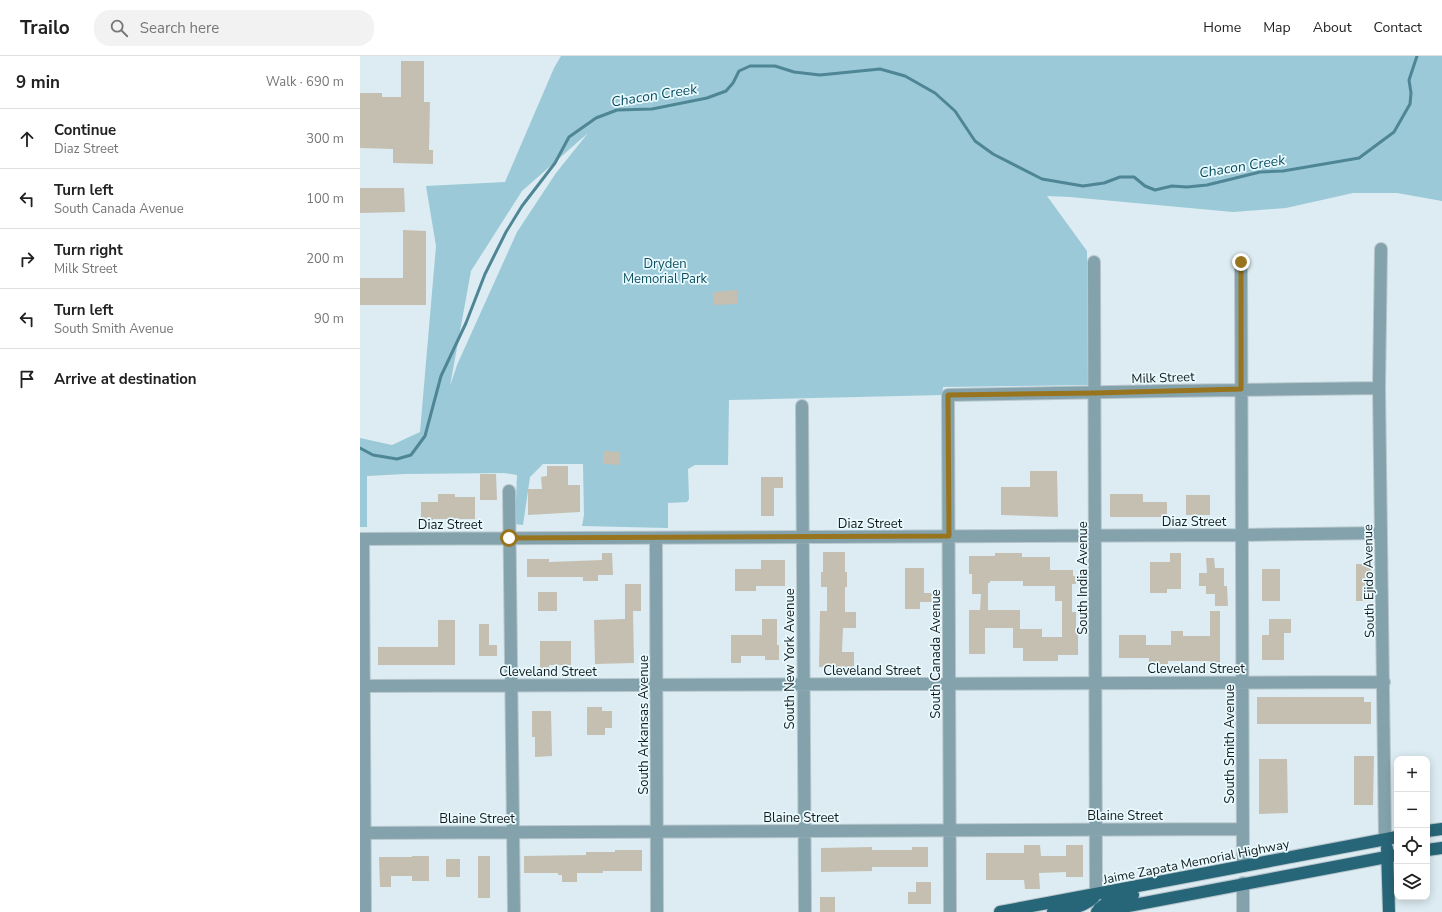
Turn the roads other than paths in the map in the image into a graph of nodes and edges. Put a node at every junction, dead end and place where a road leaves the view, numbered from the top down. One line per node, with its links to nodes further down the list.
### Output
1 (1381, 249): 4 (street, South Ejido Avenue)
2 (1094, 262): 6 (street, South India Avenue)
3 (1241, 262): 5 (street, South Smith Avenue)
4 (1379, 388): 5 (street, Milk Street); 10 (street, South Ejido Avenue)
5 (1241, 389): 6 (street, Milk Street); 11 (street, South Smith Avenue)
6 (1095, 393): 7 (street, Milk Street); 13 (street, South India Avenue)
7 (948, 395): 12 (street, South Canada Avenue)
8 (802, 406): 14 (street, South New York Avenue)
9 (509, 491): 15 (street)
10 (1381, 533): 11 (street, Diaz Street); 20 (street, South Ejido Avenue)
11 (1242, 535): 13 (street, Diaz Street); 19 (street, South Smith Avenue)
12 (949, 536): 13 (street, Diaz Street); 14 (street, Diaz Street); 21 (street, South Canada Avenue)
13 (1095, 536): 18 (street, South India Avenue)
14 (802, 537): 16 (street, Diaz Street); 22 (street, South New York Avenue)
15 (509, 538): 16 (street, Diaz Street); 17 (street, Diaz Street); 23 (street)
16 (656, 538): 24 (street, South Arkansas Avenue)
17 (361, 539): 25 (street)
18 (1097, 682): 19 (street, Cleveland Street); 21 (street, Cleveland Street); 29 (street, South India Avenue)
19 (1243, 682): 20 (street, Cleveland Street); 26 (street, South Smith Avenue)
20 (1384, 682): 35 (street, South Ejido Avenue)
21 (950, 683): 22 (street, Cleveland Street); 28 (street, South Canada Avenue)
22 (803, 684): 24 (street, Cleveland Street); 31 (street, South New York Avenue)
23 (510, 685): 24 (street, Cleveland Street); 25 (street, Cleveland Street); 33 (street)
24 (657, 685): 30 (street, South Arkansas Avenue)
25 (362, 686): 34 (street)
26 (1243, 829): 29 (street, Blaine Street); 39 (street, South Smith Avenue)
27 (1442, 829): 32 (main road)
28 (950, 830): 29 (street, Blaine Street); 31 (street, Blaine Street); 46 (street, South Canada Avenue)
29 (1097, 830): 41 (street, South India Avenue)
30 (657, 831): 31 (street, Blaine Street); 33 (street, Blaine Street); 44 (street, South Arkansas Avenue)
31 (804, 831): 45 (street, South New York Avenue)
32 (1430, 831)
33 (513, 832): 34 (street, Blaine Street); 43 (street)
34 (362, 833): 42 (street)
35 (1391, 838): 38 (main road, South Ejido Avenue); 39 (main road, Jaime Zapata Memorial Highway)
36 (1442, 848): 37 (main road)
37 (1430, 850)
38 (1392, 856): 40 (main road); 51 (main road, South Ejido Avenue)
39 (1243, 866): 41 (main road, Jaime Zapata Memorial Highway); 49 (main road)
40 (1243, 883): 49 (main road); 50 (street)
41 (1096, 894): 47 (main road, Jaime Zapata Memorial Highway); 48 (main road)
42 (365, 912)
43 (514, 912)
44 (657, 912)
45 (805, 912)
46 (950, 912)
47 (1000, 912)
48 (1053, 912)
49 (1097, 912)
50 (1243, 912)
51 (1389, 912)

